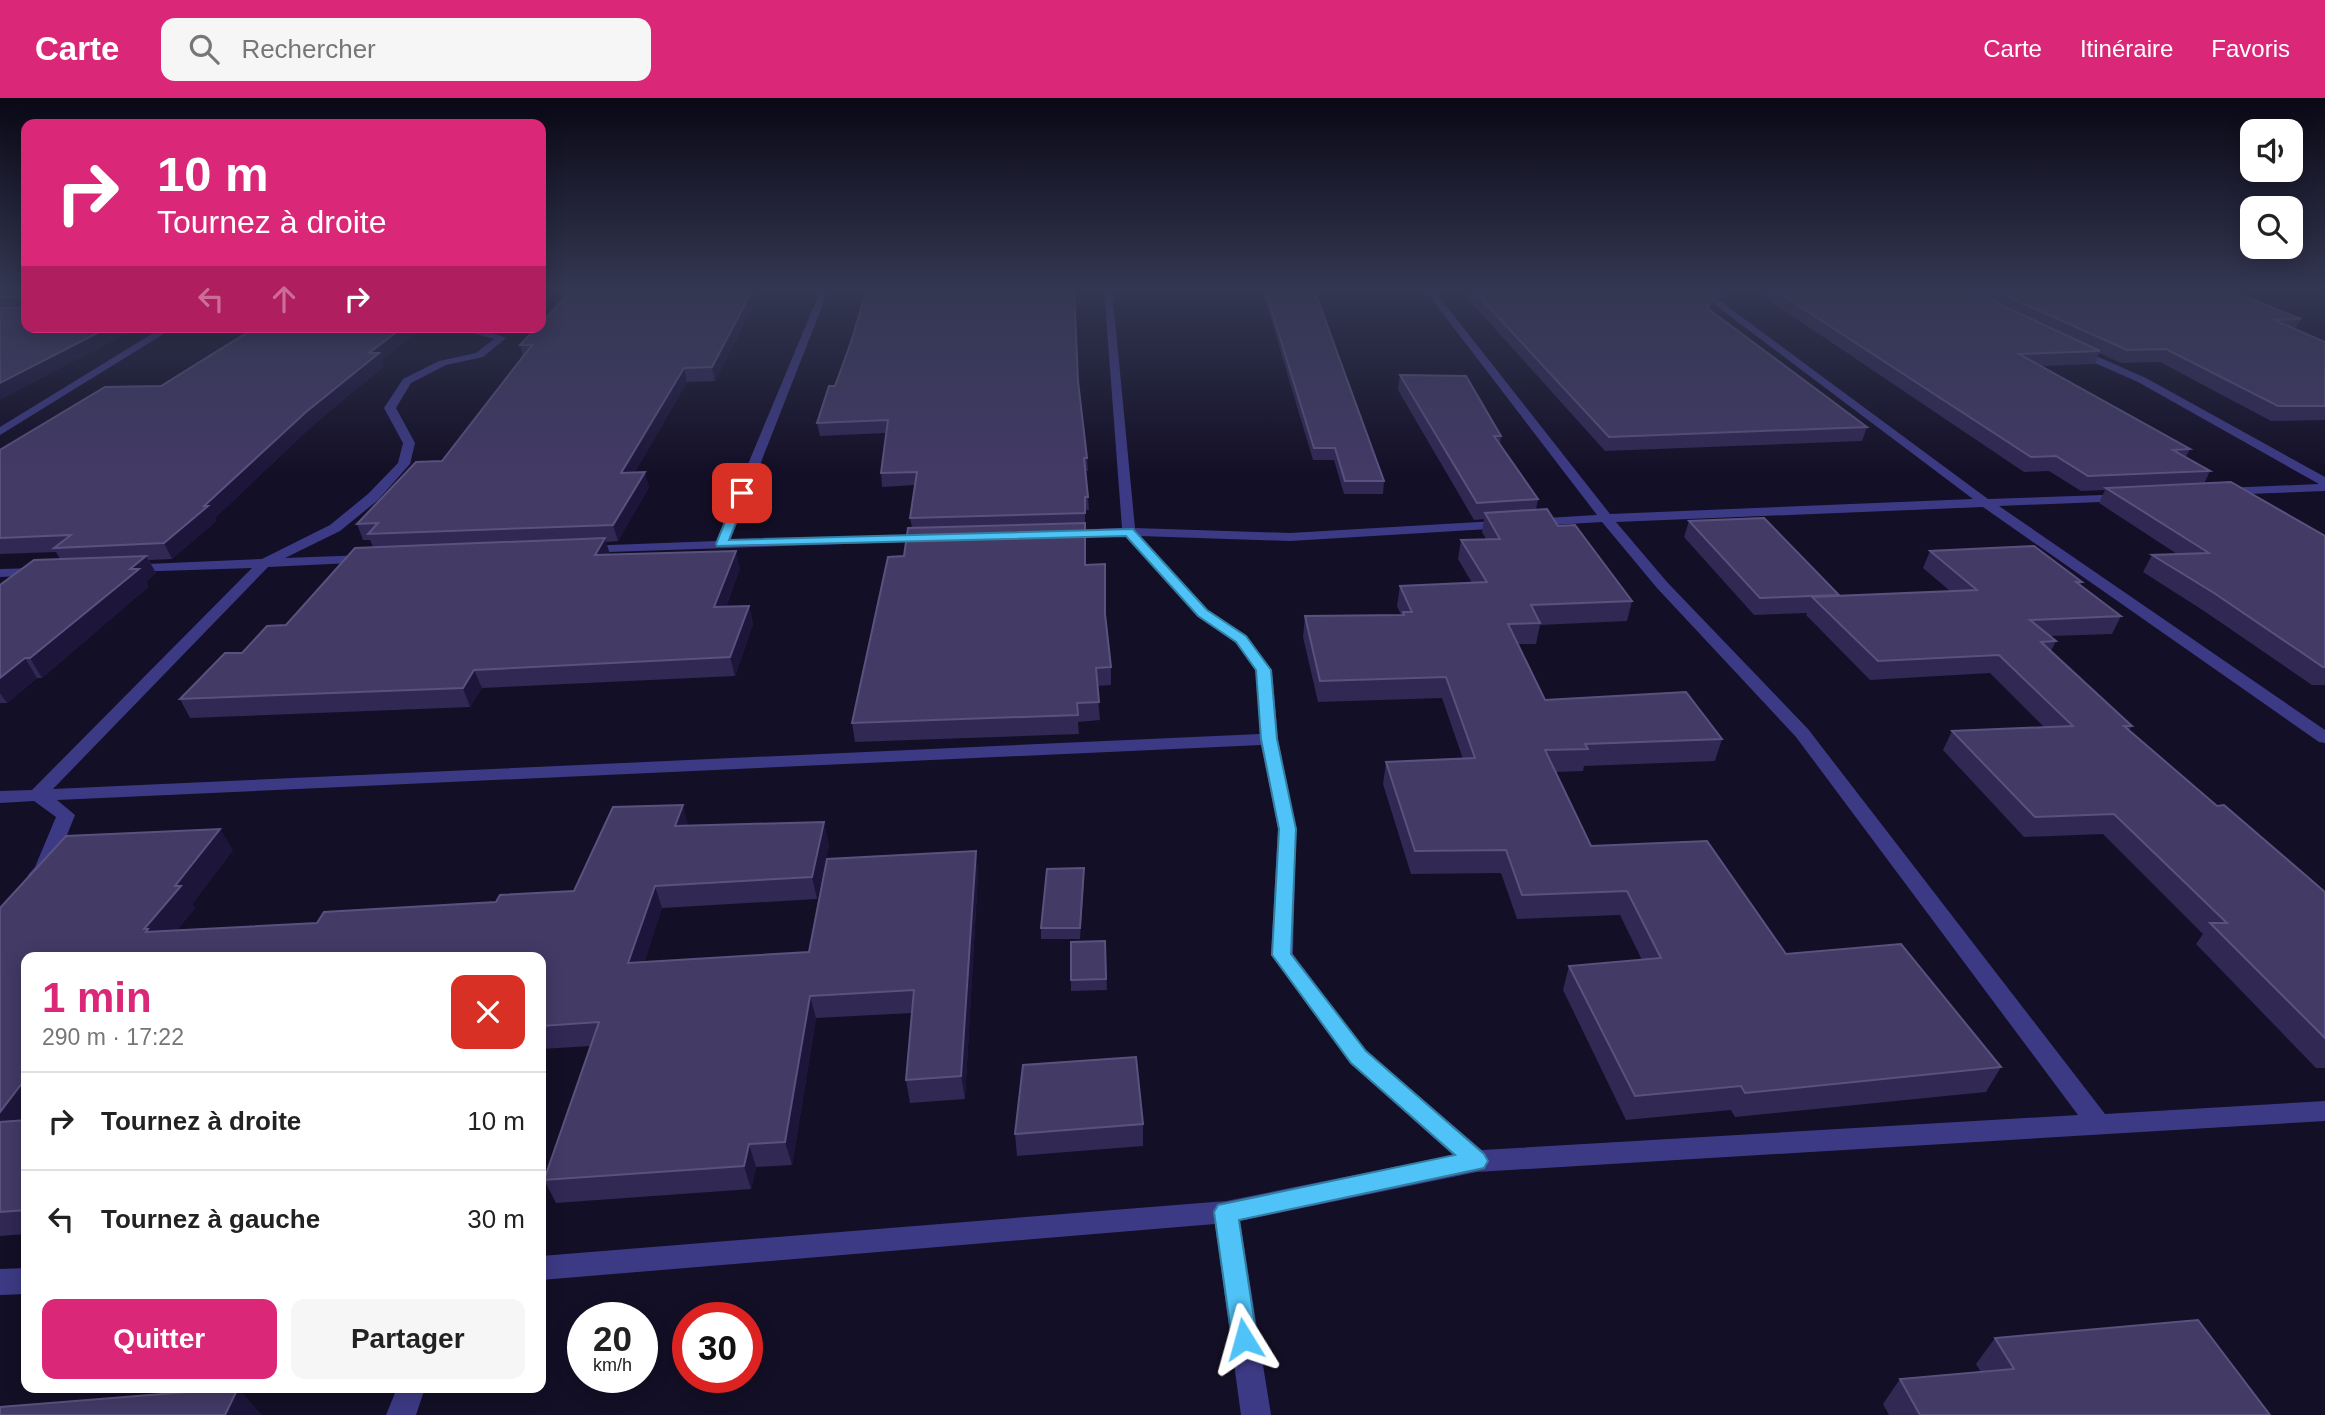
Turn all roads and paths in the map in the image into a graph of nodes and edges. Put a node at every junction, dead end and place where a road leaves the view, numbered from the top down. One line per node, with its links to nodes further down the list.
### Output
1 (132, 350): 8 (street)
2 (485, 350): 20 (street)
3 (800, 350): 17 (street)
4 (1113, 350): 14 (street)
5 (1476, 350): 13 (street)
6 (1781, 350): 12 (street)
7 (2076, 350): 9 (street)
8 (0, 432)
9 (2325, 484): 10 (street)
10 (2203, 493)
11 (2135, 496): 12 (street)
12 (1986, 503): 13 (street); 24 (street)
13 (1606, 518): 14 (street); 30 (street)
14 (1129, 532): 15 (street); 25 (street)
15 (1048, 534)
16 (939, 537): 17 (street)
17 (722, 544): 18 (street)
18 (569, 550)
19 (375, 559): 20 (street)
20 (264, 563): 21 (street); 26 (street)
21 (111, 569)
22 (56, 571): 23 (street)
23 (0, 573)
24 (2325, 738)
25 (1269, 739): 26 (street); 31 (street)
26 (37, 795): 27 (street); 28 (street)
27 (0, 797)
28 (26, 887)
29 (2325, 1111): 30 (street)
30 (2099, 1125): 31 (street)
31 (1476, 1161): 32 (street)
32 (1226, 1212): 33 (street); 38 (street)
33 (546, 1268)
34 (21, 1281): 35 (street)
35 (0, 1282)
36 (409, 1393): 37 (street)
37 (401, 1415)
38 (1255, 1415)

